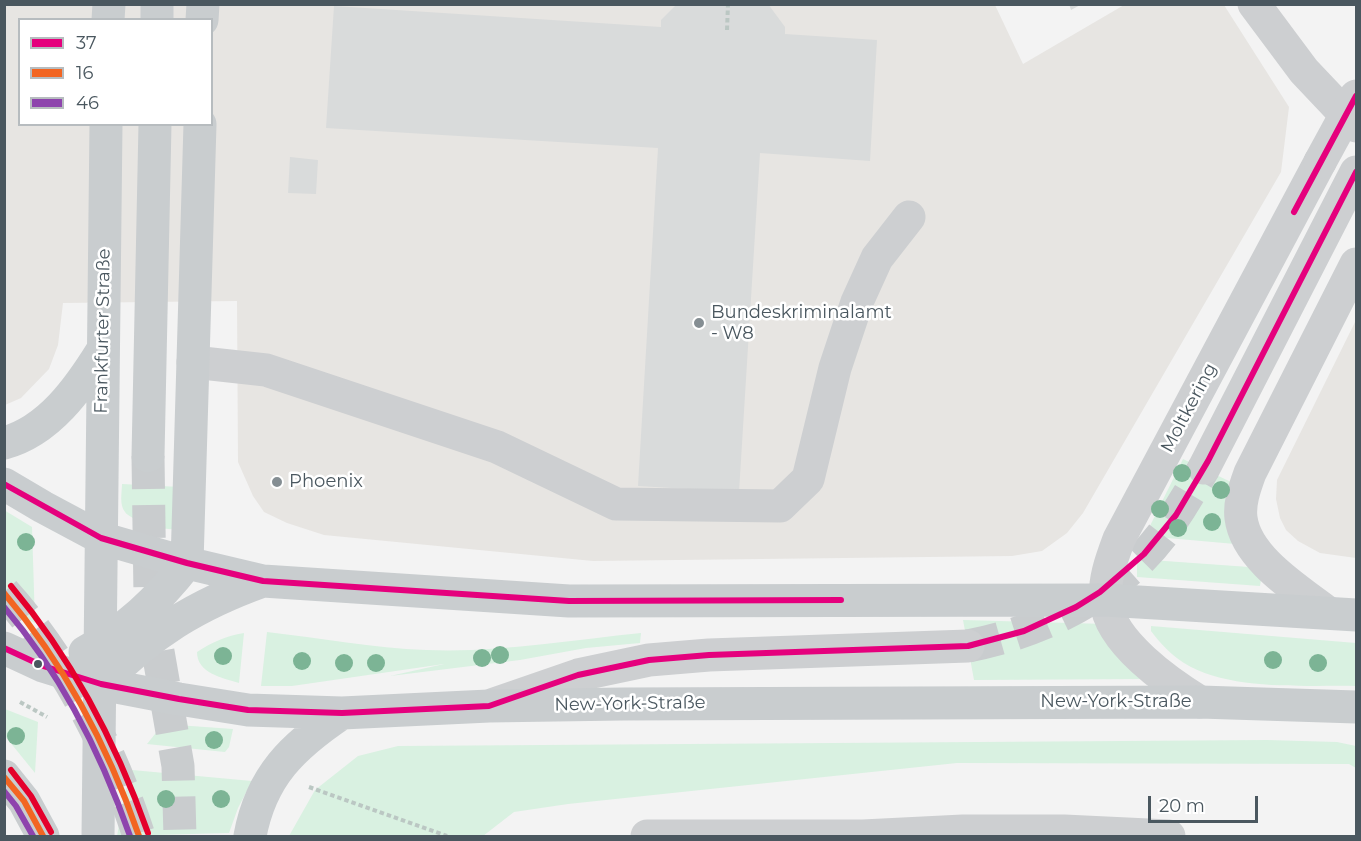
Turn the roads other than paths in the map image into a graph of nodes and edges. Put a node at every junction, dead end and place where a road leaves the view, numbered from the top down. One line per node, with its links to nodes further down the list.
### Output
1 (1254, 4): 6 (street)
2 (1356, 96): 19 (street, Moltkering, bridge)
3 (106, 126): 10 (main road, Frankfurter Straße)
4 (155, 126): 13 (main road)
5 (200, 126): 11 (main road)
6 (1356, 126)
7 (1355, 175): 14 (street)
8 (909, 217): 11 (street)
9 (1356, 264): 20 (street)
10 (102, 351): 12 (main road); 16 (main road, Frankfurter Straße)
11 (193, 362): 17 (main road)
12 (4, 443)
13 (148, 456)
14 (1204, 468)
15 (4, 484): 16 (main road)
16 (101, 538): 17 (main road); 21 (main road, Frankfurter Straße)
17 (187, 563): 18 (main road); 21 (main road)
18 (263, 581): 19 (main road); 25 (main road)
19 (1105, 600): 20 (main road); 26 (street)
20 (1342, 613)
21 (100, 643): 24 (main road); 25 (main road, Frankfurter Straße)
22 (968, 646): 27 (street)
23 (4, 648): 24 (main road, New-York-Straße)
24 (43, 666): 25 (main road, New-York-Straße)
25 (101, 684): 29 (main road, New-York-Straße); 32 (main road, Frankfurter Straße)
26 (1200, 702): 27 (main road, New-York-Straße); 28 (main road, New-York-Straße)
27 (489, 706): 29 (main road, New-York-Straße)
28 (1356, 707)
29 (342, 713): 33 (main road)
30 (4, 776): 31 (main road)
31 (43, 837)
32 (98, 837)
33 (250, 837)
34 (647, 837): 35 (street)
35 (1169, 837)

